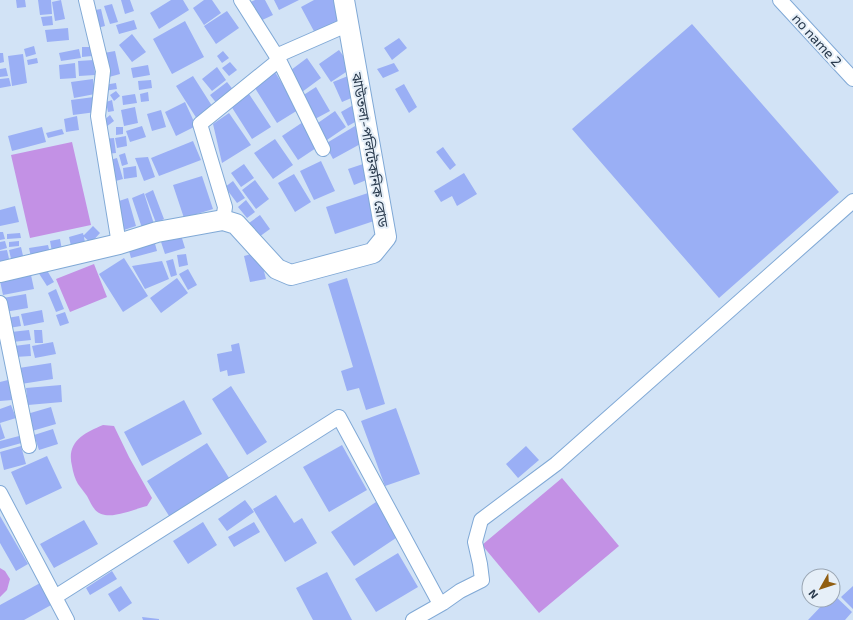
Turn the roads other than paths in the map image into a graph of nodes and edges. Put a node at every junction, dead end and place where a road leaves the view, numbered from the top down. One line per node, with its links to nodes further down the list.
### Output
1 (86, 0): 11 (street)
2 (241, 0): 6 (street)
3 (344, 0): 5 (main road, ঝাউতলা-পলিটেকনিক রোড)
4 (780, 0): 7 (street, no name 2)
5 (348, 24): 6 (street); 10 (main road, ঝাউতলা-পলিটেকনিক রোড)
6 (277, 58): 8 (street); 10 (street)
7 (853, 79)
8 (323, 149)
9 (853, 201): 17 (street)
10 (223, 220): 11 (main road)
11 (119, 244): 12 (main road)
12 (0, 272)
13 (0, 303): 14 (street)
14 (29, 446)
15 (0, 493): 16 (street)
16 (55, 597): 17 (street); 18 (street)
17 (440, 604): 19 (street)
18 (67, 620)
19 (413, 620)

